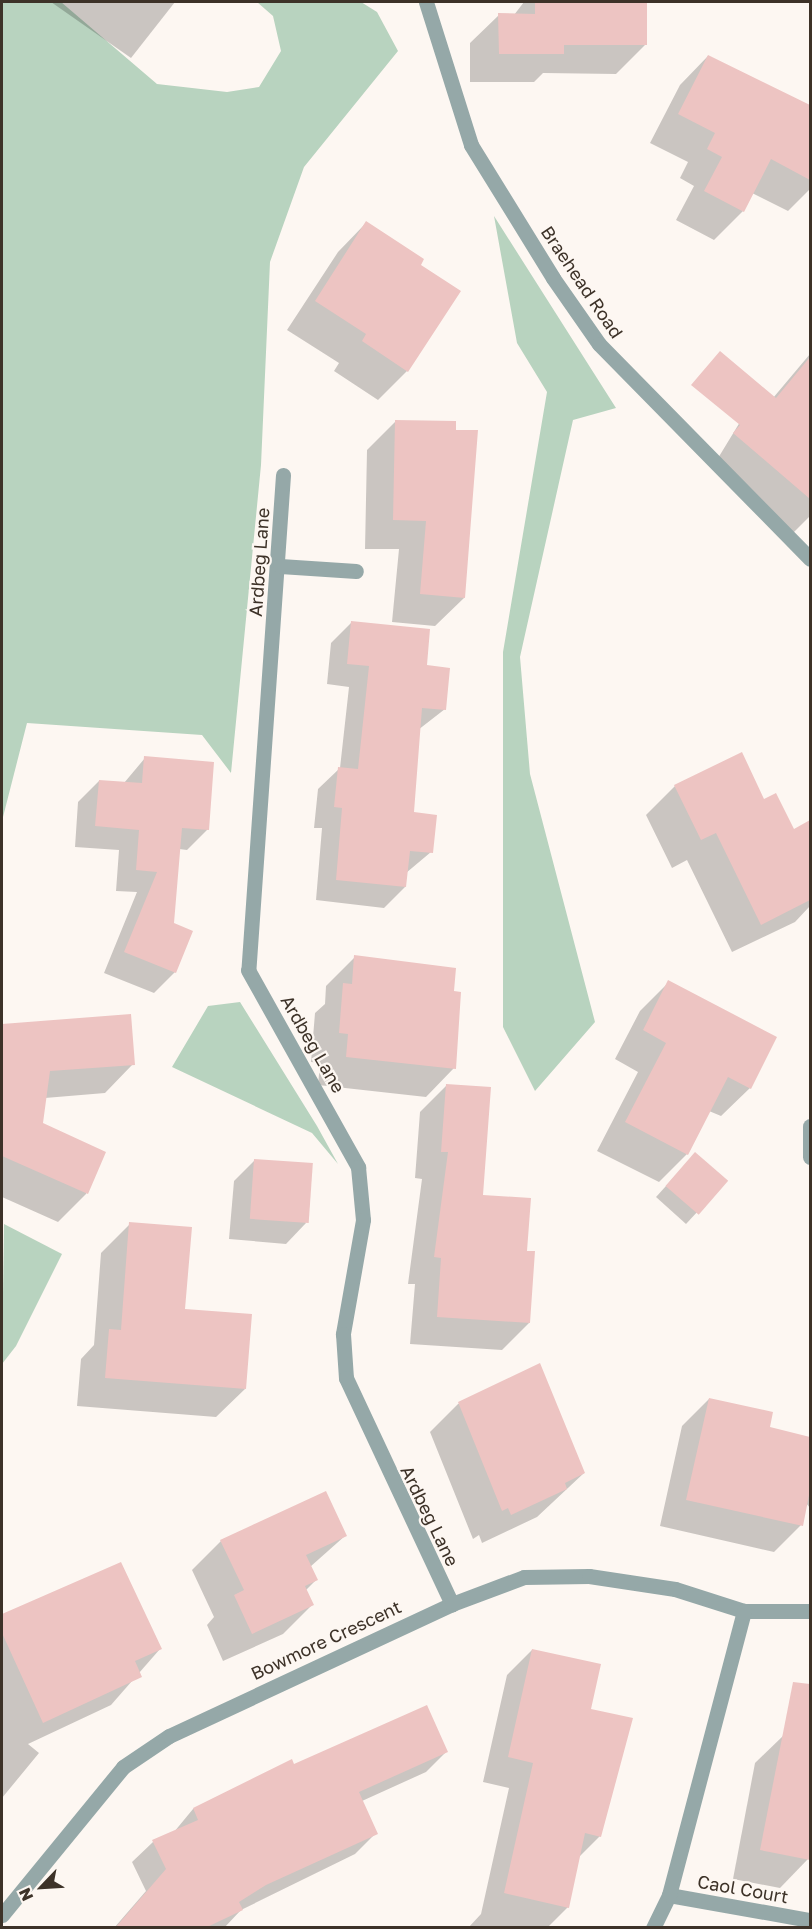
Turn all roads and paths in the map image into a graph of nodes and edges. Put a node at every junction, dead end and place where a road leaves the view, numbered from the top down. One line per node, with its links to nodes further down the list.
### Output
1 (426, 2): 3 (street, Braehead Road)
2 (284, 476): 4 (street, Ardbeg Lane)
3 (810, 559)
4 (280, 566): 5 (street); 8 (street, Ardbeg Lane)
5 (356, 571)
6 (810, 1126): 7 (street)
7 (810, 1157)
8 (452, 1604): 9 (street, Bowmore Crescent); 12 (street, Bowmore Crescent)
9 (744, 1611): 10 (street, Bowmore Crescent); 11 (street)
10 (810, 1611)
11 (669, 1895): 13 (street, Caol Court); 14 (street)
12 (2, 1915)
13 (810, 1920)
14 (653, 1928)

